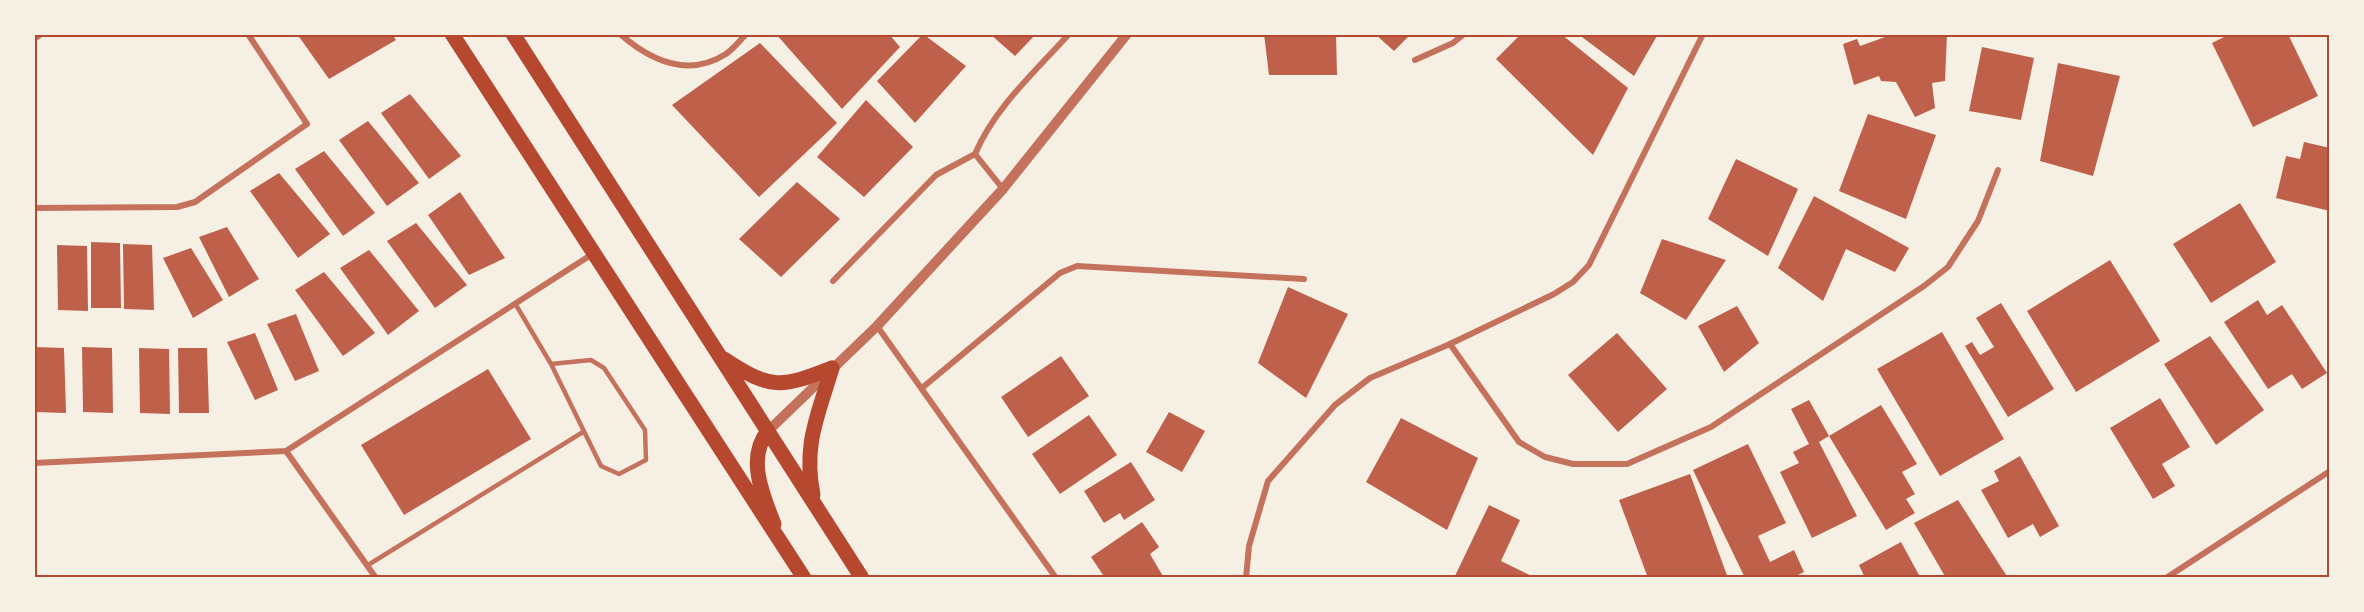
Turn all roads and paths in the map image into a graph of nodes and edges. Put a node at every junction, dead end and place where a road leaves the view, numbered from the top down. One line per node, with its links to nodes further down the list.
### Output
1 (41, 34): 11 (street)
2 (248, 34): 16 (street)
3 (452, 34): 17 (main road)
4 (513, 34): 23 (main road)
5 (620, 34): 6 (street)
6 (746, 34)
7 (1069, 34): 13 (street)
8 (1127, 34): 15 (street)
9 (1464, 34): 12 (street)
10 (1703, 34): 22 (street)
11 (34, 39)
12 (1415, 60)
13 (975, 154): 15 (street); 19 (street)
14 (1998, 170): 22 (street)
15 (1003, 189): 21 (street)
16 (34, 208)
17 (594, 252): 20 (street); 33 (main road)
18 (1304, 279): 26 (street)
19 (833, 281)
20 (516, 305): 24 (lane); 29 (street)
21 (877, 326): 25 (street); 26 (street)
22 (1450, 344): 39 (street)
23 (718, 355): 25 (main road); 27 (main road)
24 (551, 364): 28 (lane); 28 (lane)
25 (832, 368): 27 (street); 32 (main road)
26 (922, 388): 38 (street)
27 (768, 431): 32 (main road); 33 (main road)
28 (583, 432): 34 (lane)
29 (286, 451): 30 (street); 34 (street)
30 (34, 464)
31 (2330, 471): 40 (street)
32 (814, 501): 37 (main road)
33 (784, 550): 36 (main road)
34 (368, 565): 35 (street)
35 (376, 578)
36 (804, 578)
37 (862, 578)
38 (1056, 578)
39 (1246, 578)
40 (2166, 578)

